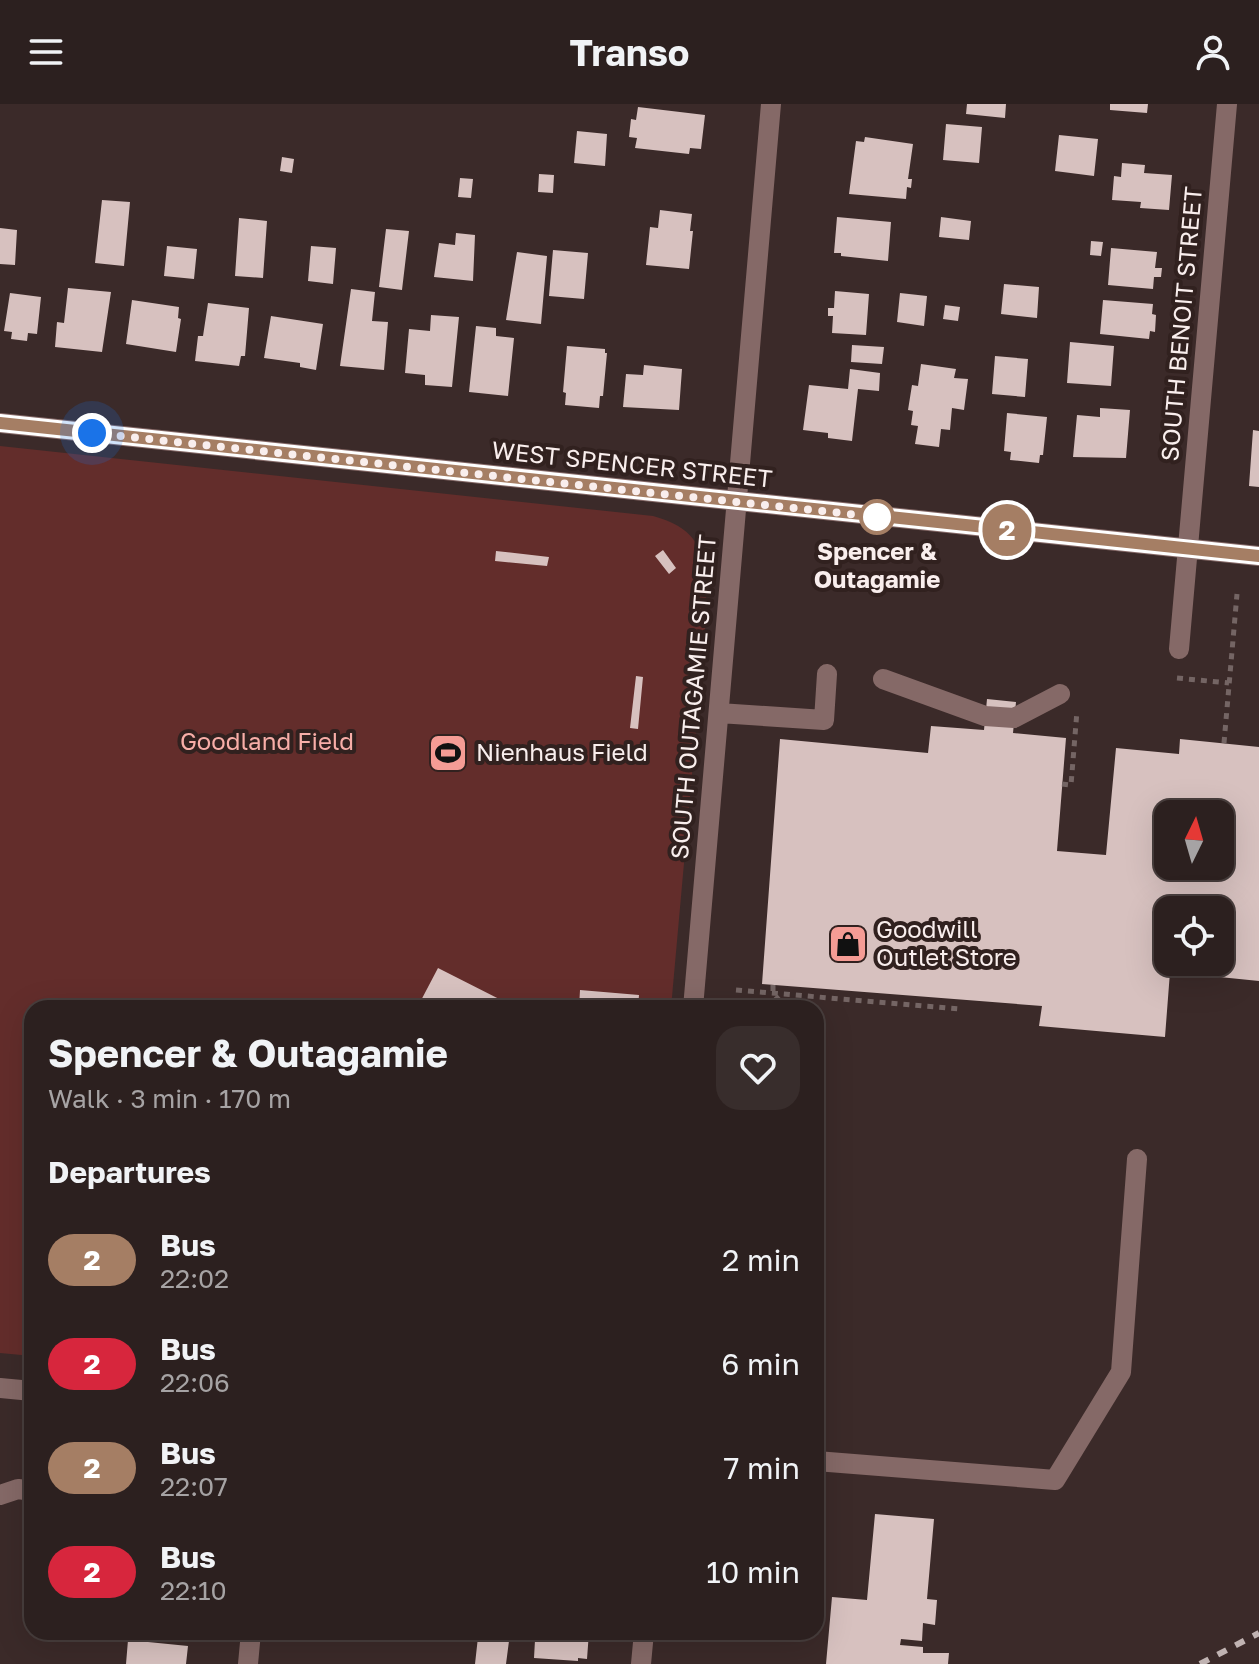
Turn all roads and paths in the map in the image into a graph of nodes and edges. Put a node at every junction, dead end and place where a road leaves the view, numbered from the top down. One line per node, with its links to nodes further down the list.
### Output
1 (771, 104): 4 (street, SOUTH OUTAGAMIE STREET)
2 (1227, 104): 5 (street, SOUTH BENOIT STREET)
3 (0, 423): 4 (street, WEST SPENCER STREET)
4 (737, 502): 5 (street, WEST SPENCER STREET); 15 (street, SOUTH OUTAGAMIE STREET)
5 (1189, 548): 6 (street, WEST SPENCER STREET); 8 (street, SOUTH BENOIT STREET)
6 (1259, 556)
7 (1237, 594): 12 (path)
8 (1179, 649)
9 (827, 674): 15 (street)
10 (1177, 678): 12 (path)
11 (883, 679): 13 (street)
12 (1229, 683): 16 (path)
13 (1060, 694)
14 (1077, 710): 17 (path)
15 (719, 713): 21 (street, SOUTH OUTAGAMIE STREET)
16 (1224, 743)
17 (1062, 784)
18 (773, 985): 20 (path)
19 (736, 990): 20 (path)
20 (773, 993): 22 (path); 23 (path)
21 (694, 1000)
22 (779, 1000)
23 (959, 1009)
24 (1137, 1159): 27 (street)
25 (0, 1388): 26 (street)
26 (24, 1390)
27 (824, 1462)
28 (24, 1490): 29 (street)
29 (0, 1495)
30 (250, 1640): 32 (street)
31 (643, 1640): 33 (street)
32 (248, 1664)
33 (641, 1664)

